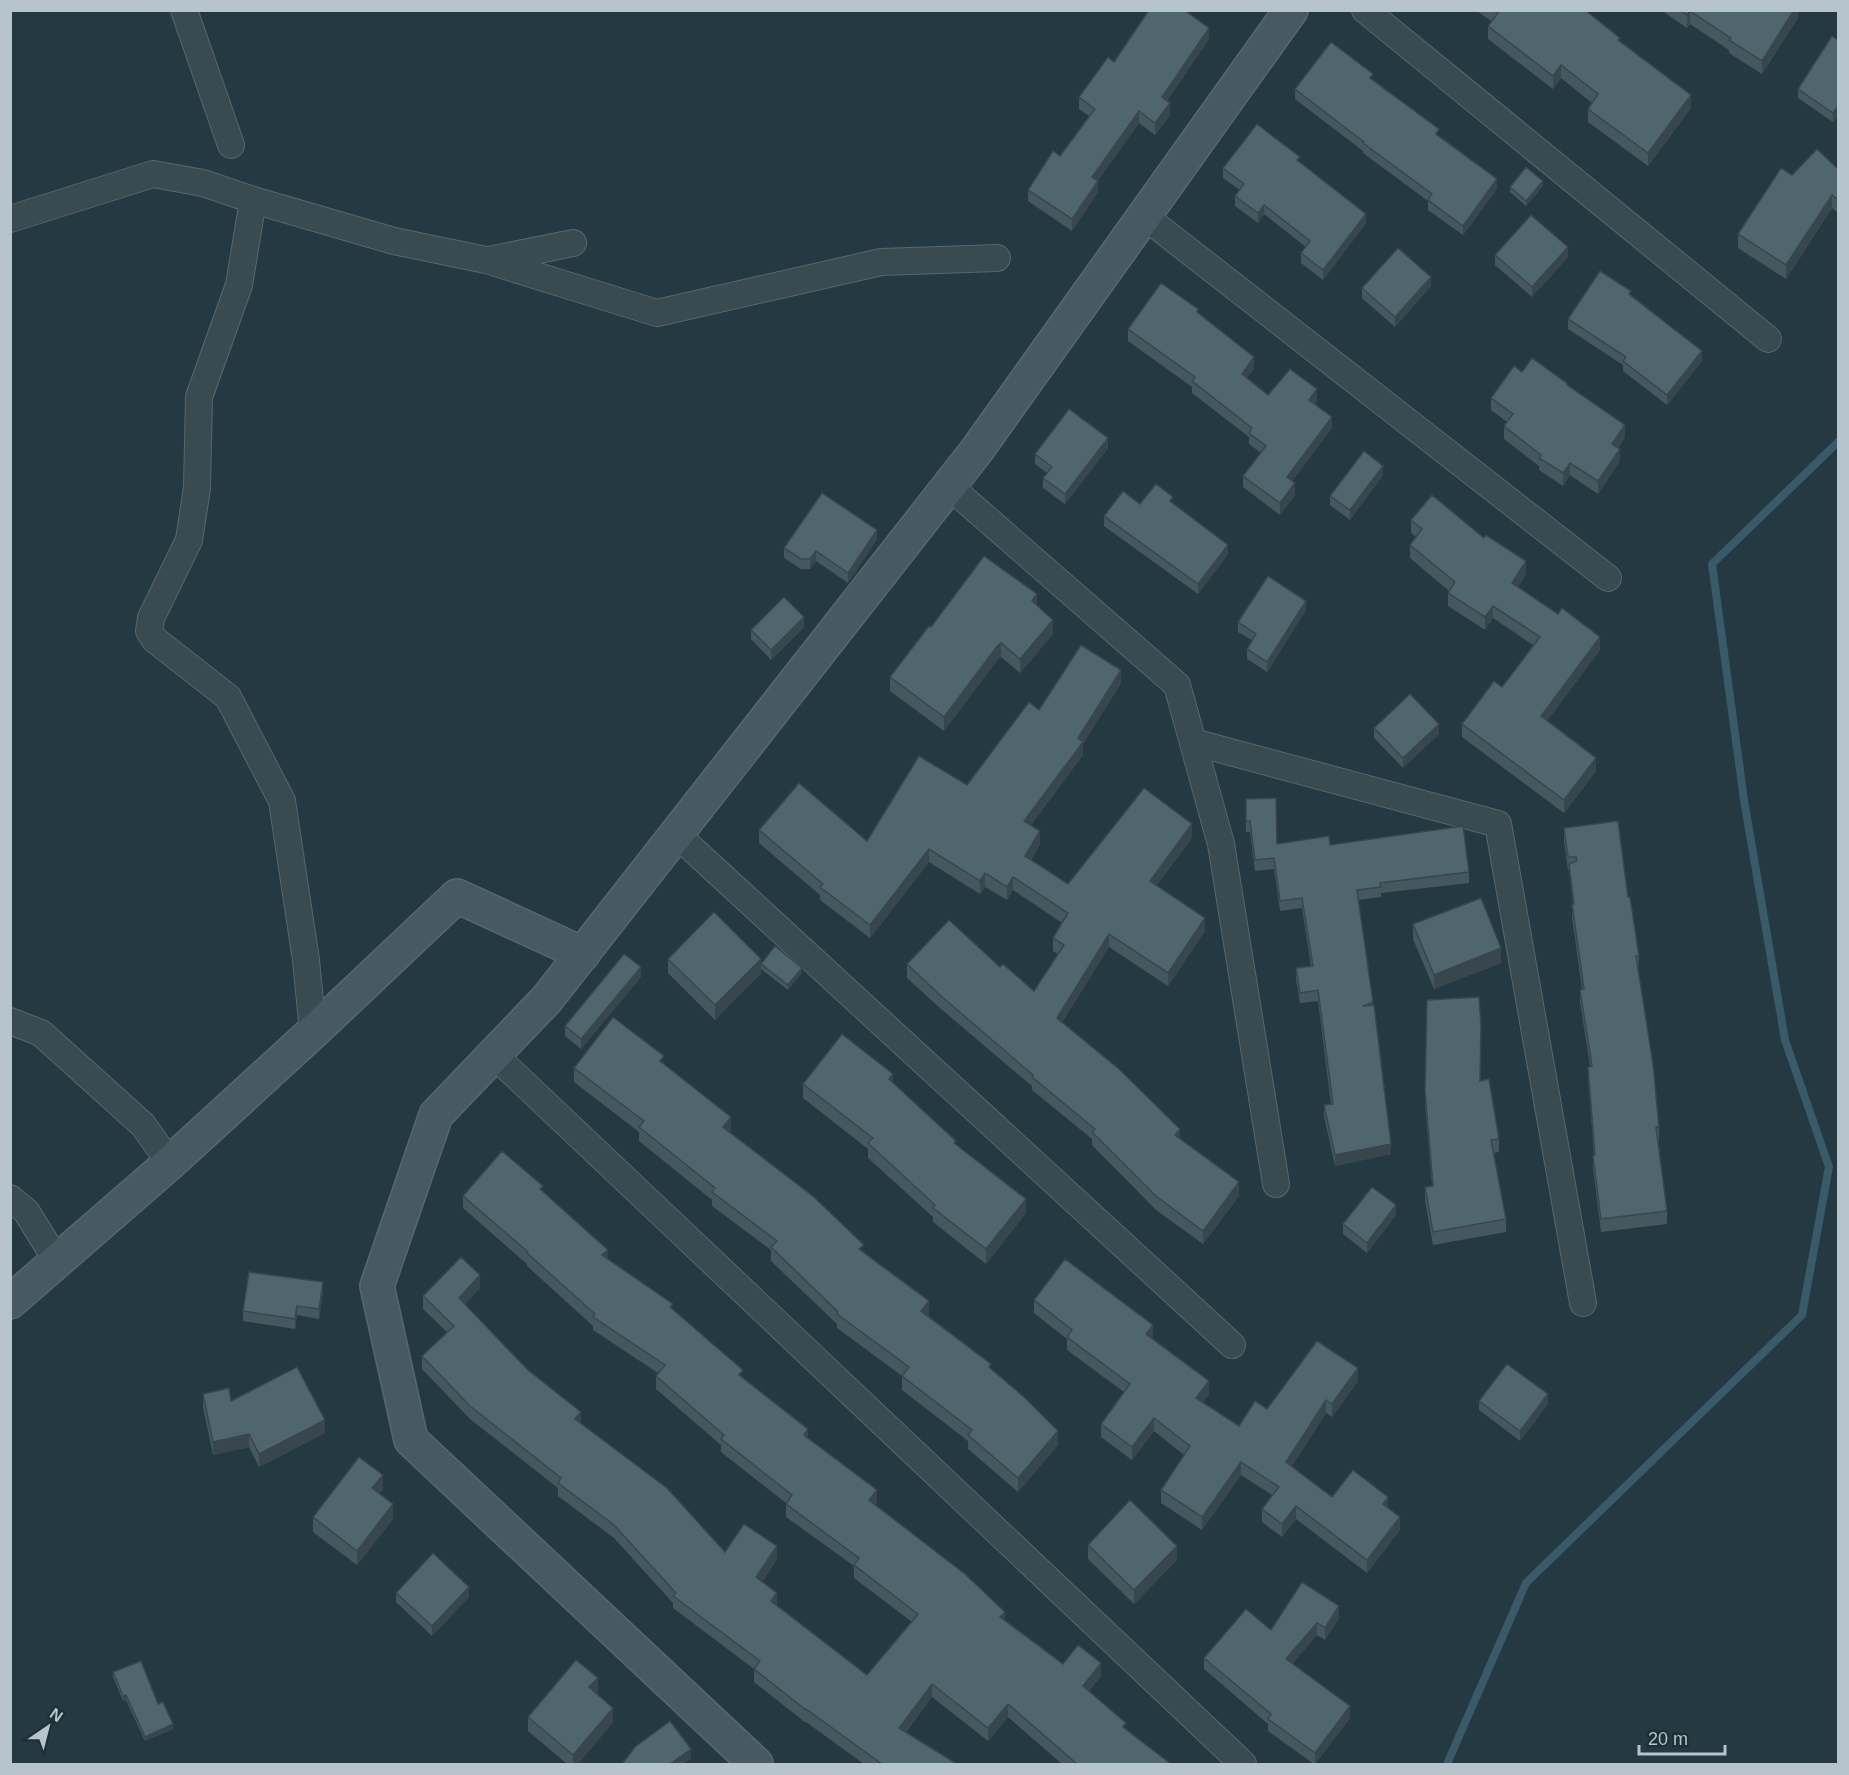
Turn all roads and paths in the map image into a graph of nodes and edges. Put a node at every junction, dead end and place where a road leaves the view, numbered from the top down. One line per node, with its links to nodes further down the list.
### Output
1 (184, 10): 4 (street)
2 (1291, 10): 6 (street)
3 (1365, 10): 11 (street)
4 (231, 145)
5 (253, 200): 7 (street); 10 (street); 18 (street)
6 (1144, 216): 12 (street); 13 (street)
7 (10, 219)
8 (573, 243): 10 (street)
9 (998, 258): 10 (street)
10 (486, 260)
11 (1768, 339)
12 (949, 486): 14 (street); 15 (street)
13 (1608, 578)
14 (1193, 742): 21 (street); 25 (street)
15 (676, 834): 16 (street); 26 (street)
16 (583, 954): 18 (street); 19 (street)
17 (10, 1021): 20 (street)
18 (313, 1032): 20 (street)
19 (494, 1055): 27 (street); 28 (street)
20 (170, 1163): 23 (street)
21 (1275, 1184)
22 (10, 1198): 23 (street)
23 (57, 1261): 24 (street)
24 (10, 1302)
25 (1583, 1303)
26 (1232, 1345)
27 (756, 1764)
28 (1243, 1764)

